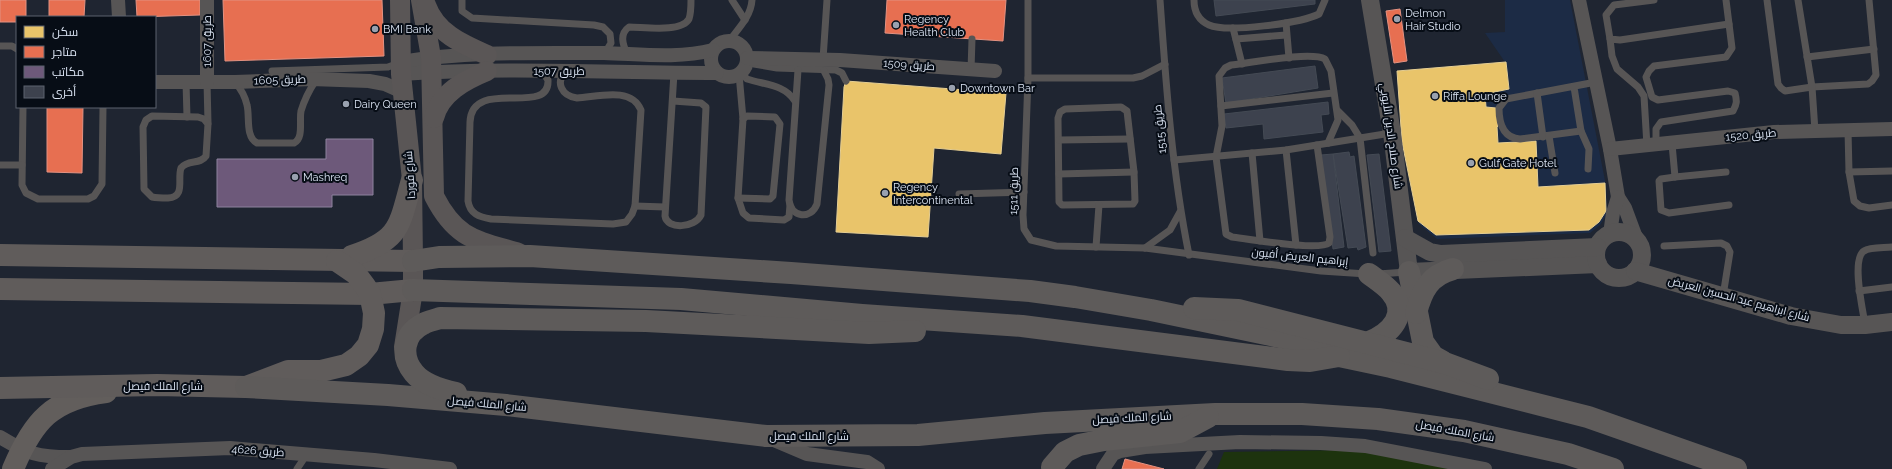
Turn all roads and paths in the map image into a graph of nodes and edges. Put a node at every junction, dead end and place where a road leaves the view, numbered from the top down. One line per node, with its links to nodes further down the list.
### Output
1 (118, 0): 22 (street)
2 (207, 0): 60 (street, طريق 1607)
3 (400, 0): 55 (main road, شارع فوردا)
4 (421, 0): 42 (main road, شارع فوردا)
5 (424, 0): 40 (main road)
6 (462, 0): 36 (lane)
7 (691, 0): 37 (lane)
8 (732, 0): 23 (lane)
9 (752, 0): 23 (lane)
10 (827, 0): 45 (lane)
11 (1028, 0): 56 (lane, طريق 1511)
12 (1160, 0): 43 (lane, طريق 1515)
13 (1194, 0): 26 (lane)
14 (1325, 0): 24 (lane)
15 (1370, 0): 81 (street, شارع صلاح الدين الأيوبي)
16 (1579, 0): 62 (street)
17 (1654, 0): 30 (lane)
18 (1726, 0): 25 (lane)
19 (1767, 0): 64 (lane)
20 (1798, 0): 38 (lane)
21 (1869, 0): 34 (lane)
22 (119, 16)
23 (745, 20): 31 (lane)
24 (1286, 23): 26 (lane); 27 (lane)
25 (1730, 24): 30 (lane); 89 (lane)
26 (1233, 28): 29 (lane)
27 (1286, 35): 29 (lane); 39 (lane)
28 (972, 39): 48 (lane)
29 (1236, 39): 44 (lane)
30 (1610, 39): 89 (lane)
31 (729, 41): 35 (street); 41 (street)
32 (0, 46): 33 (lane)
33 (16, 48)
34 (1874, 49): 38 (lane); 64 (lane)
35 (713, 50): 37 (street, طريق 1507); 53 (street)
36 (605, 53): 37 (street, طريق 1507); 40 (street, طريق 1507)
37 (627, 54)
38 (1807, 57): 64 (lane)
39 (1289, 58): 44 (lane); 65 (lane)
40 (487, 63): 42 (street, طريق 1507); 50 (street, طريق 1507); 75 (main road)
41 (744, 63): 45 (street, طريق 1509); 47 (lane); 53 (street); 68 (lane); 74 (lane)
42 (432, 64): 55 (street, طريق 1507); 75 (main road, شارع فوردا)
43 (1165, 64): 56 (lane); 94 (lane, طريق 1515)
44 (1242, 64): 69 (lane)
45 (823, 65): 47 (lane); 48 (street, طريق 1509); 57 (lane); 110 (lane)
46 (569, 70): 50 (street, طريق 1507); 52 (street, طريق 1507); 114 (lane)
47 (798, 70): 68 (lane)
48 (971, 70): 51 (street, طريق 1509)
49 (272, 71): 54 (lane)
50 (542, 71): 114 (lane)
51 (995, 71)
52 (674, 73): 53 (street, طريق 1507); 67 (lane)
53 (717, 73)
54 (312, 76): 55 (street, طريق 1605); 55 (lane); 61 (street, طريق 1605); 61 (lane)
55 (402, 76): 105 (main road, شارع فوردا)
56 (1028, 78): 106 (lane, طريق 1511)
57 (846, 81)
58 (156, 82): 59 (street, طريق 1605)
59 (186, 82): 60 (street, طريق 1605); 73 (lane)
60 (207, 82): 61 (street, طريق 1605); 76 (lane)
61 (235, 82)
62 (1596, 82): 63 (lane); 90 (street)
63 (1574, 87): 66 (lane); 79 (lane)
64 (1812, 87): 80 (lane)
65 (1333, 93): 69 (lane); 72 (lane)
66 (1537, 93): 82 (lane); 82 (lane)
67 (673, 101): 115 (lane); 115 (lane)
68 (795, 102): 110 (lane)
69 (1222, 106): 93 (lane)
70 (23, 108): 96 (lane)
71 (103, 108): 96 (lane)
72 (1338, 111): 83 (lane); 86 (lane)
73 (187, 117): 76 (lane); 76 (lane)
74 (743, 119): 109 (lane); 109 (lane)
75 (432, 122): 105 (main road, شارع فوردا)
76 (208, 124)
77 (1892, 129): 78 (street, طريق 1520)
78 (1848, 130): 80 (street, طريق 1520); 101 (lane)
79 (1581, 131): 82 (lane); 97 (lane)
80 (1815, 131): 87 (street, طريق 1520)
81 (1392, 132): 83 (lane); 117 (street, شارع صلاح الدين الأيوبي)
82 (1546, 136): 102 (lane)
83 (1360, 138): 86 (lane); 126 (lane)
84 (1130, 139): 85 (lane); 85 (lane); 99 (lane)
85 (1059, 140): 103 (lane)
86 (1328, 144): 88 (lane)
87 (1672, 144): 89 (street, طريق 1520); 104 (lane)
88 (1317, 145): 91 (lane); 120 (lane)
89 (1652, 146): 90 (street, طريق 1520)
90 (1610, 149): 108 (street)
91 (1286, 150): 92 (lane); 120 (lane)
92 (1252, 153): 93 (lane); 118 (lane)
93 (1216, 157): 94 (lane); 118 (lane)
94 (1174, 160): 116 (lane, طريق 1515)
95 (0, 165): 96 (lane)
96 (22, 165)
97 (1588, 169)
98 (1892, 171): 101 (lane)
99 (1134, 172): 103 (lane); 111 (lane)
100 (1726, 172): 104 (lane)
101 (1849, 172): 113 (lane)
102 (1555, 173)
103 (1059, 174): 111 (lane)
104 (1675, 177): 112 (lane)
105 (422, 179): 129 (main road); 130 (highway); 131 (main road, شارع فوردا)
106 (1024, 192): 107 (lane); 122 (lane, طريق 1511)
107 (959, 194)
108 (1618, 197): 119 (street); 124 (street)
109 (738, 198): 110 (lane)
110 (790, 205)
111 (1099, 205): 122 (lane)
112 (1729, 205)
113 (1892, 205)
114 (635, 206): 115 (lane)
115 (665, 207)
116 (1180, 212): 123 (lane); 128 (lane, طريق 1515)
117 (1405, 238): 124 (street); 134 (street, شارع صلاح الدين الأيوبي)
118 (1260, 241): 120 (lane)
119 (1638, 243): 124 (street); 133 (street)
120 (1296, 245)
121 (1664, 246): 141 (lane)
122 (1096, 247): 123 (lane, طريق 1511)
123 (1145, 248): 128 (lane, طريق 1511)
124 (1602, 248): 132 (street); 133 (street)
125 (1892, 248): 139 (lane)
126 (1373, 253)
127 (0, 255): 130 (highway)
128 (1189, 255): 135 (lane, إبراهيم العريض أفيون)
129 (530, 256): 131 (highway); 142 (highway)
130 (337, 261): 131 (highway); 140 (highway)
131 (413, 261): 138 (main road, شارع فوردا)
132 (1453, 269): 134 (street); 143 (highway)
133 (1635, 271): 141 (street, شارع ابراهيم عبد الحسين العريض)
134 (1409, 272): 135 (lane, إبراهيم العريض أفيون); 143 (highway)
135 (1369, 274): 147 (highway)
136 (1892, 287): 139 (lane)
137 (0, 289): 140 (highway)
138 (413, 290): 140 (highway); 146 (highway); 148 (main road, شارع فوردا)
139 (1859, 291): 145 (lane)
140 (370, 294): 152 (highway)
141 (1724, 296): 145 (street, شارع ابراهيم عبد الحسين العريض)
142 (1151, 310): 147 (highway); 149 (highway)
143 (1416, 313): 150 (highway)
144 (1892, 322): 145 (street, شارع ابراهيم عبد الحسين العريض)
145 (1865, 325)
146 (1022, 326): 148 (highway); 149 (highway)
147 (1369, 342): 150 (highway)
148 (404, 349): 154 (highway)
149 (1339, 356): 156 (highway)
150 (1445, 363): 156 (highway)
151 (157, 385): 152 (highway, شارع الملك فيصل); 153 (highway, شارع الملك فيصل); 162 (main road)
152 (246, 387): 154 (highway, شارع الملك فيصل)
153 (0, 388)
154 (506, 405): 157 (highway, شارع الملك فيصل)
155 (1214, 414): 157 (highway, شارع الملك فيصل); 163 (highway); 171 (highway, شارع الملك فيصل)
156 (1588, 417): 172 (highway)
157 (766, 436): 167 (street)
158 (0, 437): 162 (street, طريق 4626)
159 (1208, 449): 168 (street); 169 (lane); 170 (street)
160 (306, 454): 161 (street, طريق 4626); 165 (lane); 166 (street, طريق 4626)
161 (71, 457): 162 (street, طريق 4626); 164 (street, طريق 4626)
162 (17, 460)
163 (1053, 468)
164 (52, 469)
165 (297, 469)
166 (445, 469)
167 (878, 469)
168 (1103, 469)
169 (1199, 469)
170 (1485, 469)
171 (1613, 469)
172 (1736, 469)

